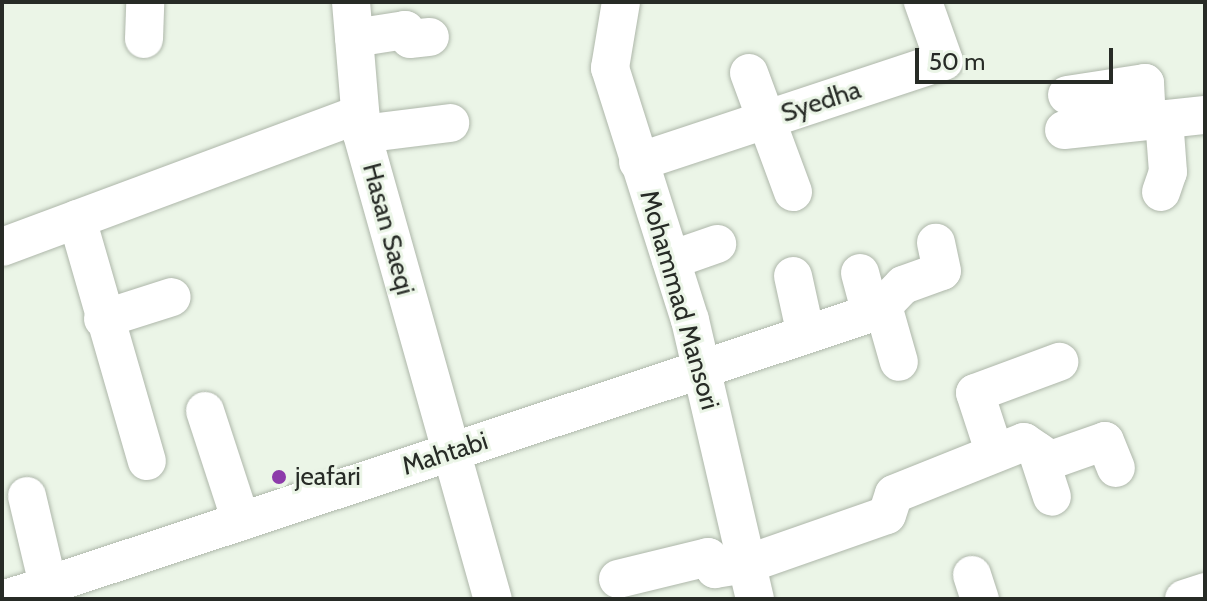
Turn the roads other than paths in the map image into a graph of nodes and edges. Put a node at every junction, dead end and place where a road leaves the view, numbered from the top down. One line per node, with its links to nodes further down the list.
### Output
1 (621, 2): 12 (street, Mohammad Mansori)
2 (923, 2): 8 (street, Syedha)
3 (352, 20): 4 (street); 11 (street, Hasan Saeqi)
4 (430, 37)
5 (749, 73): 8 (street)
6 (1066, 112): 9 (street)
7 (1205, 115): 9 (street)
8 (768, 119): 12 (street, Syedha); 13 (street)
9 (1156, 120): 14 (street)
10 (450, 123): 11 (street)
11 (361, 124): 15 (street); 30 (street, Hasan Saeqi)
12 (638, 162): 19 (street, Mohammad Mansori)
13 (793, 192)
14 (1161, 192)
15 (77, 219): 18 (street); 24 (street)
16 (936, 243): 23 (street)
17 (717, 244): 19 (street)
18 (2, 247)
19 (671, 260): 28 (street, Mohammad Mansori)
20 (860, 273): 23 (street)
21 (793, 276): 25 (street)
22 (172, 297): 24 (street)
23 (877, 310): 25 (street, Mahtabi); 26 (street)
24 (103, 319): 34 (street)
25 (806, 335): 28 (street, Mahtabi)
26 (899, 362)
27 (1059, 362): 31 (street)
28 (702, 370): 30 (street, Mahtabi); 39 (street, Mohammad Mansori)
29 (205, 411): 37 (street)
30 (450, 451): 37 (street, Mahtabi); 43 (street, Hasan Saeqi)
31 (994, 451): 32 (street); 39 (street)
32 (1037, 451): 33 (street); 36 (street)
33 (1110, 454)
34 (147, 461)
35 (27, 496): 40 (street)
36 (1052, 497)
37 (241, 521): 40 (street, Mahtabi)
38 (618, 579): 39 (street)
39 (751, 582)
40 (74, 586): 42 (street, Mahtabi)
41 (1205, 592): 44 (street)
42 (6, 599)
43 (493, 599)
44 (1184, 599)

